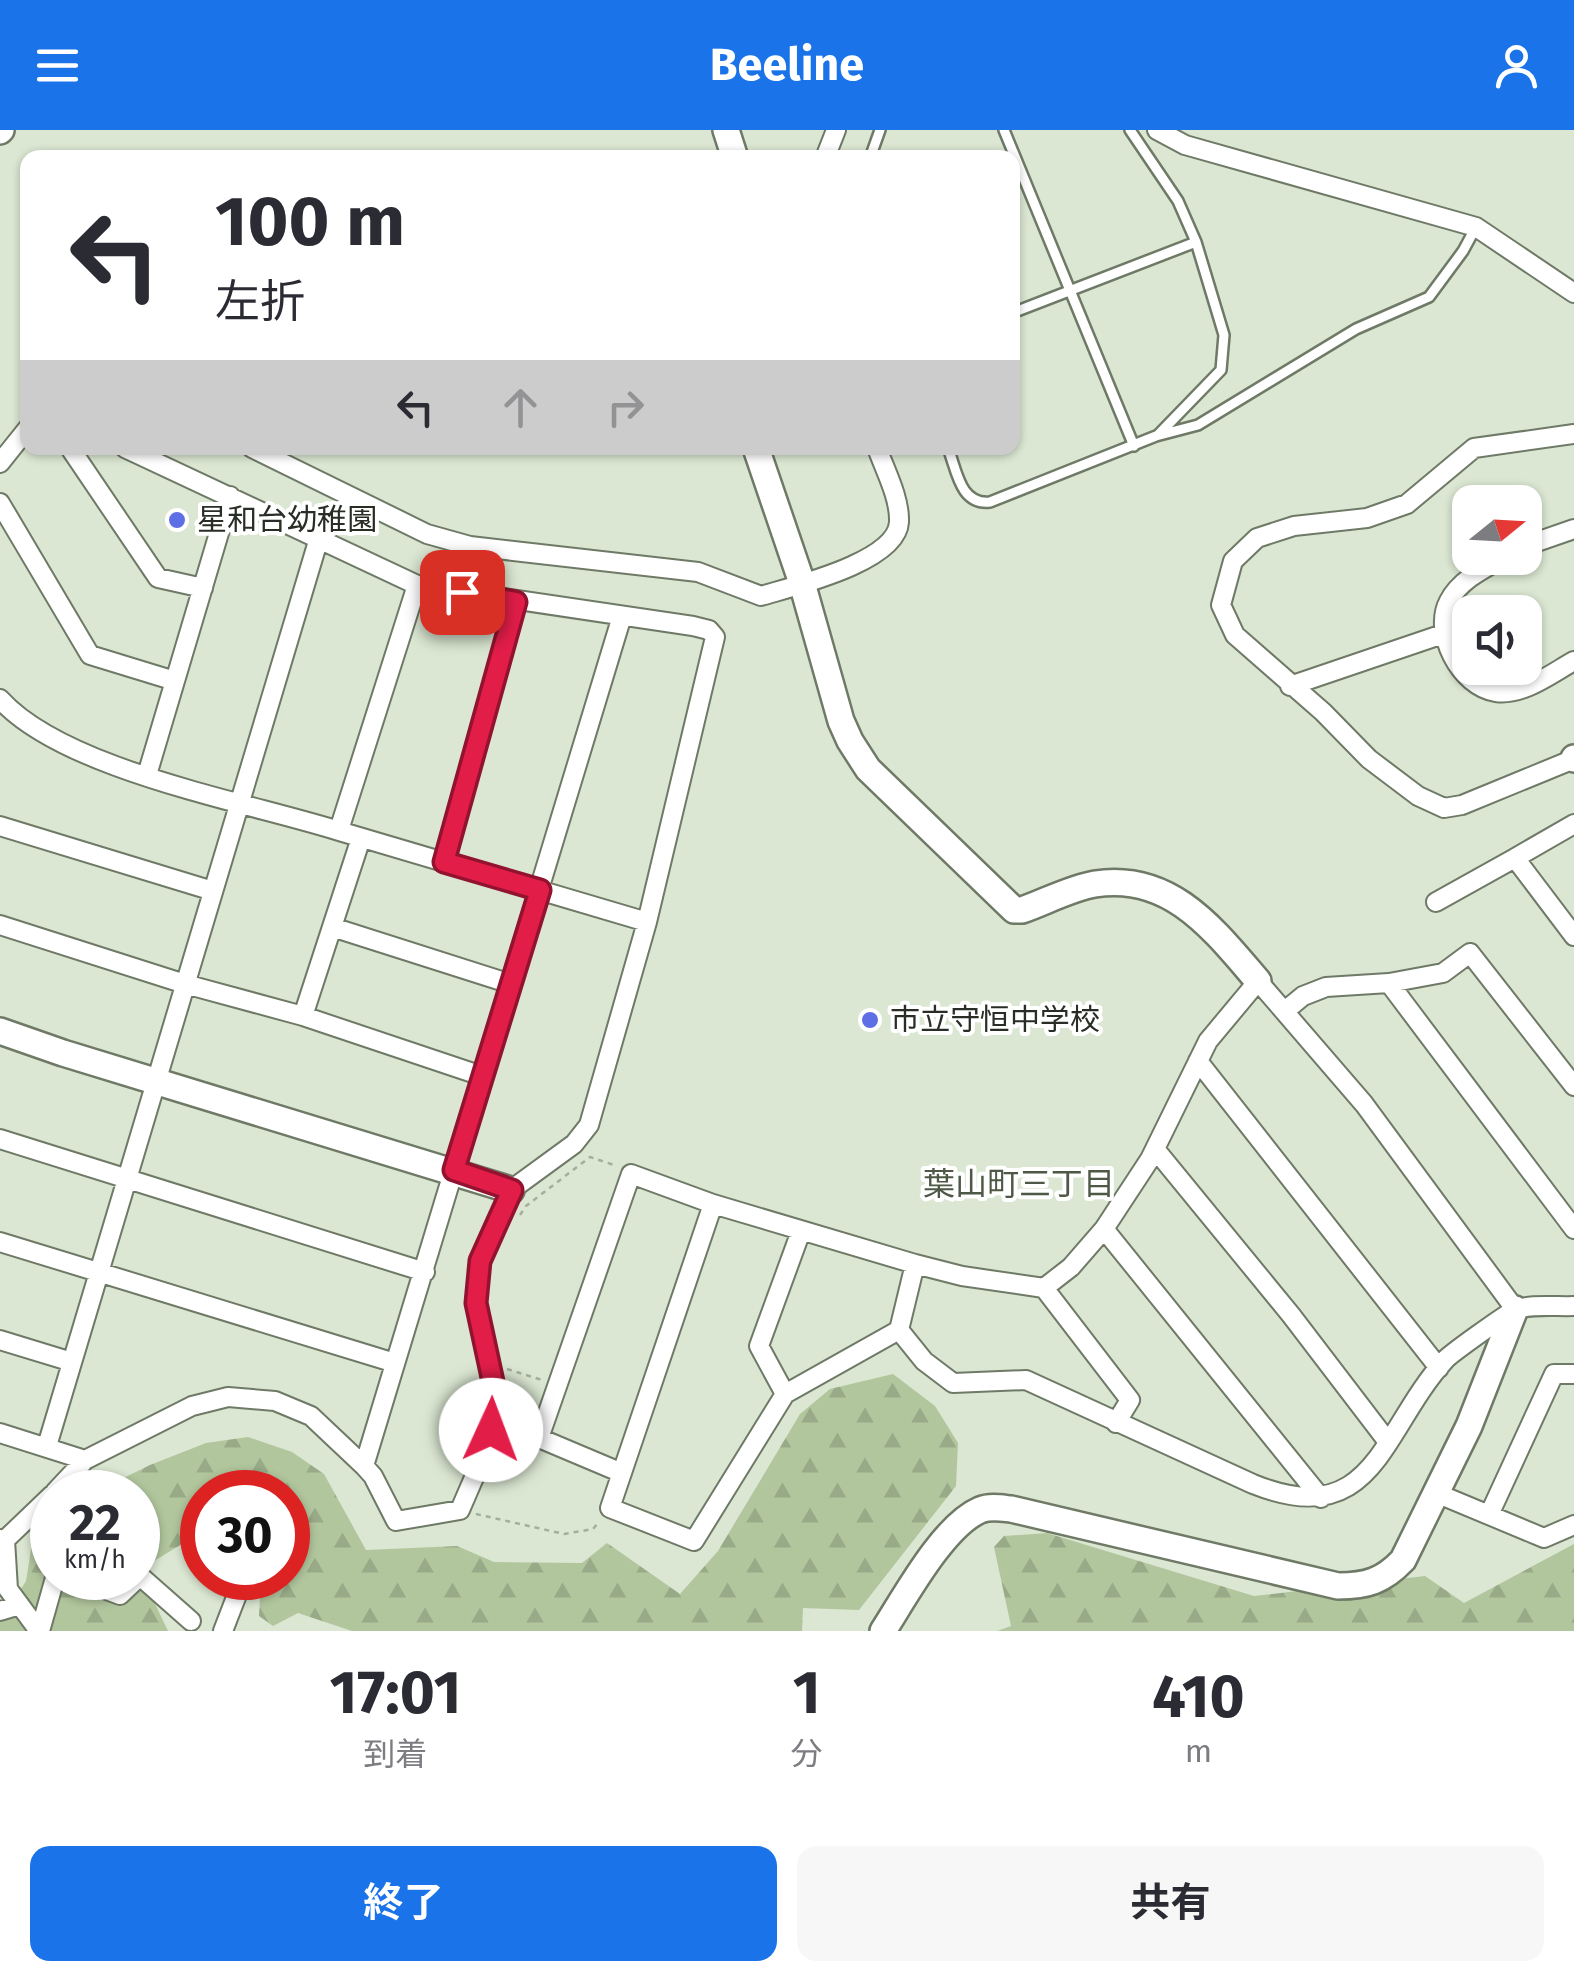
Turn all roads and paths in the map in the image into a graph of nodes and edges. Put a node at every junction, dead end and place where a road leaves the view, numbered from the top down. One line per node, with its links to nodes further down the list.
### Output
1 (1130, 130): 6 (lane)
2 (1157, 130): 3 (street)
3 (1187, 138): 5 (street)
4 (1020, 169): 7 (lane)
5 (1476, 226): 8 (street); 11 (lane)
6 (1196, 242): 7 (lane); 11 (lane)
7 (1070, 291): 9 (lane); 13 (lane)
8 (1574, 294)
9 (1020, 310)
10 (1574, 434): 35 (street)
11 (1156, 436): 13 (lane)
12 (20, 438): 20 (street)
13 (1134, 446): 19 (lane)
14 (75, 455): 29 (street)
15 (140, 455): 21 (street)
16 (266, 455): 27 (street)
17 (758, 455): 27 (street)
18 (880, 455): 27 (street)
19 (951, 455)
20 (0, 463)
21 (230, 496): 24 (street); 29 (street)
22 (0, 504): 34 (street)
23 (1574, 529): 25 (street)
24 (319, 538): 28 (street); 39 (street)
25 (1542, 540)
26 (1474, 575): 32 (street)
27 (802, 583): 53 (street)
28 (417, 585): 30 (street); 42 (street)
29 (203, 588): 34 (street)
30 (516, 602): 31 (street); 45 (street)
31 (622, 616): 46 (street); 49 (street)
32 (1446, 633): 33 (street); 35 (street)
33 (1574, 661)
34 (175, 682): 38 (street)
35 (1290, 686): 37 (street)
36 (0, 700): 38 (street)
37 (1574, 759)
38 (147, 776): 39 (street)
39 (240, 802): 42 (street); 47 (street)
40 (1574, 824): 44 (street)
41 (0, 826): 47 (street)
42 (339, 830): 43 (street)
43 (361, 838): 45 (street); 51 (street)
44 (1514, 858): 48 (street); 52 (street)
45 (444, 862): 46 (street)
46 (540, 890): 49 (street); 56 (street)
47 (213, 891): 55 (street)
48 (1436, 902)
49 (648, 922): 69 (street)
50 (0, 925): 55 (street)
51 (332, 927): 56 (street); 58 (street)
52 (1574, 936)
53 (1258, 981): 57 (street); 60 (street)
54 (1389, 983): 57 (street); 63 (street); 73 (street)
55 (185, 984): 58 (street); 62 (street)
56 (511, 984): 61 (street)
57 (1286, 1010): 81 (street)
58 (303, 1016): 61 (street)
59 (0, 1031): 62 (street)
60 (1198, 1061): 65 (street); 87 (street)
61 (482, 1076): 66 (street)
62 (156, 1082): 66 (street); 68 (street)
63 (1574, 1086)
64 (0, 1139): 68 (street)
65 (1155, 1150): 72 (street); 93 (street)
66 (454, 1170): 69 (street); 78 (street)
67 (631, 1174): 70 (street); 71 (path); 89 (street)
68 (126, 1181): 77 (street); 78 (street)
69 (512, 1190): 102 (street)
70 (713, 1204): 74 (street); 98 (street)
71 (518, 1219)
72 (1104, 1229): 79 (street); 100 (street)
73 (1574, 1229)
74 (801, 1231): 76 (street); 90 (street)
75 (0, 1242): 77 (street)
76 (915, 1264): 79 (street); 82 (street)
77 (99, 1272): 85 (street); 86 (street)
78 (424, 1272): 86 (street)
79 (1044, 1288): 91 (street)
80 (1574, 1306): 81 (street)
81 (1515, 1310): 87 (street); 99 (street)
82 (900, 1330): 90 (street); 91 (street)
83 (0, 1340): 85 (street)
84 (500, 1358): 89 (path)
85 (72, 1362): 94 (street)
86 (395, 1363): 96 (street)
87 (1440, 1368): 93 (street)
88 (1574, 1374): 104 (street)
89 (558, 1384): 98 (street)
90 (785, 1394): 101 (street)
91 (1116, 1424): 100 (street)
92 (0, 1433): 94 (street)
93 (1388, 1442): 100 (street)
94 (47, 1446): 95 (street)
95 (85, 1460): 96 (street); 97 (street)
96 (364, 1466): 102 (street)
97 (76, 1470)
98 (622, 1472): 101 (street)
99 (1436, 1493): 104 (street); 115 (street)
100 (1320, 1498)
101 (610, 1508): 102 (path)
102 (460, 1510)
103 (30, 1515): 106 (street)
104 (1489, 1516): 105 (street)
105 (1574, 1525)
106 (2, 1540): 110 (street)
107 (160, 1594): 112 (street)
108 (48, 1600): 113 (street)
109 (235, 1600): 114 (street)
110 (20, 1605): 111 (street); 113 (street)
111 (0, 1611)
112 (191, 1621)
113 (39, 1631)
114 (223, 1631)
115 (883, 1631)

